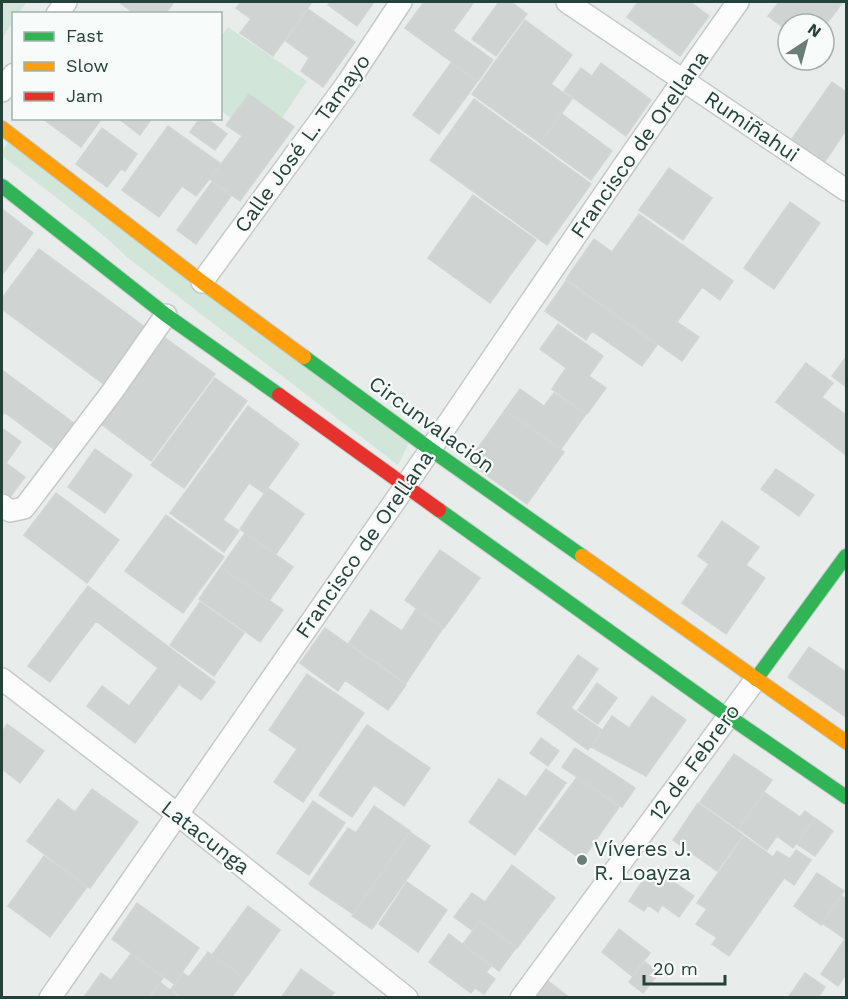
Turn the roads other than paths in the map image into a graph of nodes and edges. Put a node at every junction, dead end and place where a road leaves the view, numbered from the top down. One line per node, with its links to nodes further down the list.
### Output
1 (401, 2): 10 (street, Calle José L. Tamayo)
2 (567, 2): 5 (street, Rumiñahui)
3 (738, 2): 5 (street, Francisco de Orellana)
4 (12, 77): 6 (street)
5 (683, 79): 9 (street, Rumiñahui); 12 (street, Francisco de Orellana)
6 (2, 91)
7 (2, 128): 10 (main road, Circunvalación)
8 (2, 186): 11 (main road)
9 (846, 190)
10 (202, 282): 12 (main road, Circunvalación)
11 (166, 315): 13 (main road); 14 (street)
12 (430, 448): 13 (street, Francisco de Orellana); 17 (main road, Circunvalación)
13 (405, 486): 18 (main road); 21 (street, Francisco de Orellana)
14 (2, 505)
15 (846, 556): 17 (main road, 12 de Febrero)
16 (2, 679): 21 (street, Latacunga)
17 (756, 679): 18 (street, 12 de Febrero); 19 (main road, Circunvalación)
18 (728, 716): 20 (main road); 24 (street, 12 de Febrero)
19 (846, 742)
20 (846, 797)
21 (176, 813): 22 (street, Francisco de Orellana); 23 (street, Latacunga)
22 (50, 998)
23 (407, 998)
24 (521, 998)

